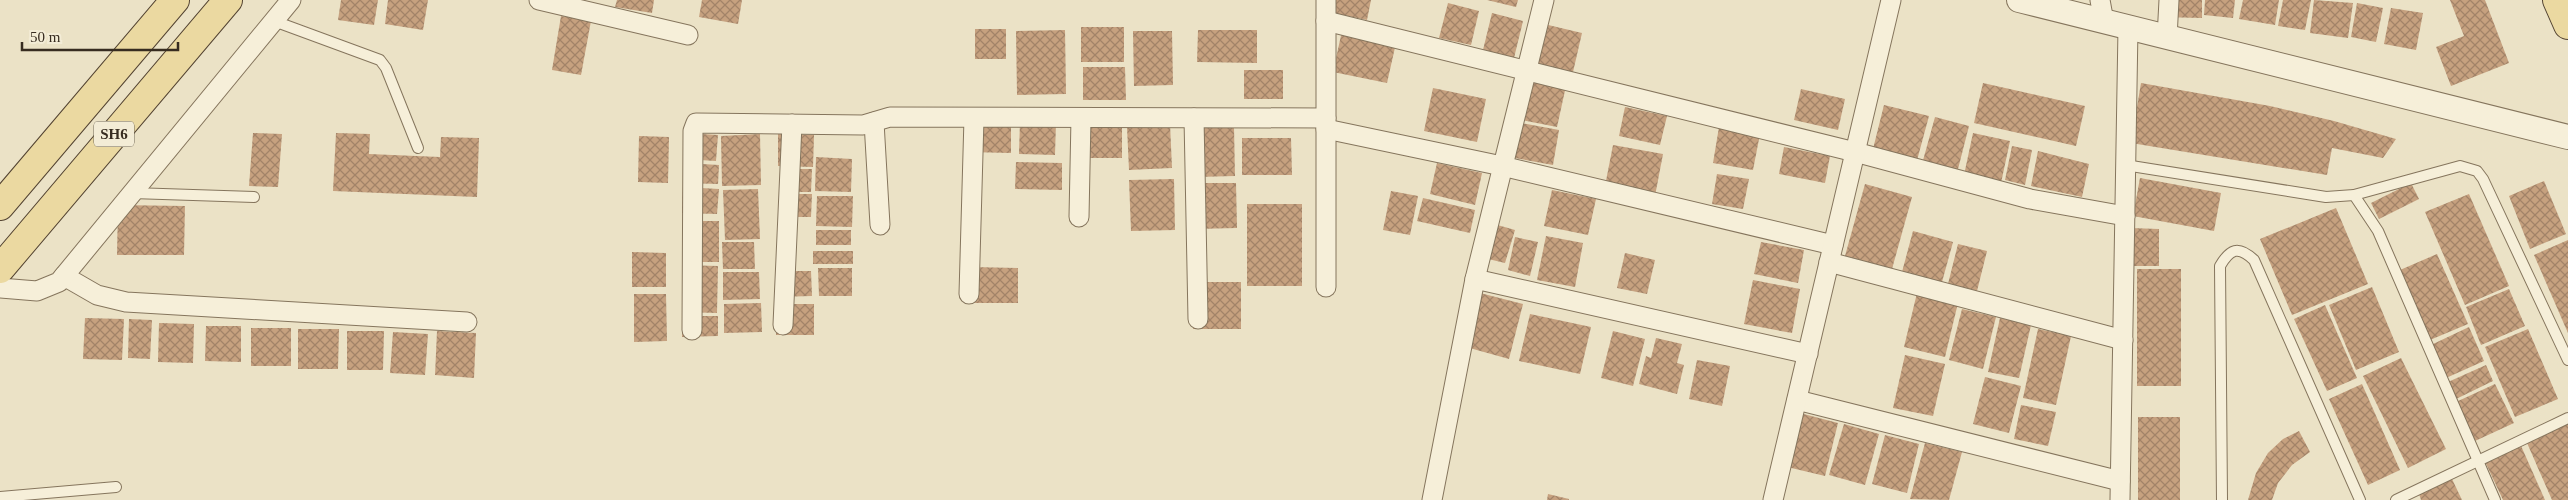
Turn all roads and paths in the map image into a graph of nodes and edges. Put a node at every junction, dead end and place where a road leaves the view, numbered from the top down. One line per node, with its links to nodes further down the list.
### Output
1 (175, 0): 33 (main road, SH6)
2 (228, 0): 38 (main road, SH6)
3 (290, 0): 12 (street)
4 (539, 0): 16 (street)
5 (1326, 0): 13 (street)
6 (1544, 0): 18 (street)
7 (1891, 0): 27 (street)
8 (2019, 0): 11 (street)
9 (2169, 0): 17 (street)
10 (2557, 0): 14 (main road)
11 (2102, 11): 15 (street)
12 (274, 21): 26 (lane); 30 (street)
13 (1326, 21): 18 (street); 24 (street)
14 (2568, 26)
15 (2128, 28): 17 (street); 28 (street)
16 (688, 35)
17 (2167, 38): 25 (street)
18 (1526, 71): 27 (street); 29 (street)
19 (974, 118): 20 (street); 22 (street); 43 (street)
20 (1081, 118): 21 (street); 35 (street)
21 (1194, 118): 24 (street); 44 (street)
22 (874, 122): 23 (street); 36 (street)
23 (792, 124): 46 (street); 47 (street)
24 (1326, 124): 29 (street); 41 (street)
25 (2568, 137)
26 (418, 148)
27 (1855, 152): 34 (street); 37 (street)
28 (2125, 164): 31 (lane); 34 (street)
29 (1502, 166): 37 (street); 40 (street)
30 (132, 193): 32 (lane); 39 (street)
31 (2354, 195): 50 (lane); 53 (lane)
32 (254, 197)
33 (0, 206)
34 (2125, 216): 48 (street)
35 (1079, 217)
36 (880, 225)
37 (1831, 254): 48 (street); 49 (street)
38 (0, 269)
39 (64, 276): 42 (street); 45 (street)
40 (1475, 279): 49 (street); 58 (street)
41 (1326, 287)
42 (0, 288)
43 (969, 294)
44 (1198, 319)
45 (467, 322)
46 (783, 325)
47 (692, 330)
48 (2123, 340): 54 (street)
49 (1808, 354): 51 (street)
50 (2568, 360)
51 (1797, 400): 54 (street); 59 (street)
52 (2568, 418): 53 (lane)
53 (2478, 460): 63 (lane); 64 (lane)
54 (2120, 481): 60 (street)
55 (116, 487): 57 (lane)
56 (0, 497): 57 (lane)
57 (28, 497)
58 (1432, 500)
59 (1773, 500)
60 (2120, 500)
61 (2222, 500): 62 (lane)
62 (2360, 500)
63 (2396, 500)
64 (2495, 500)

